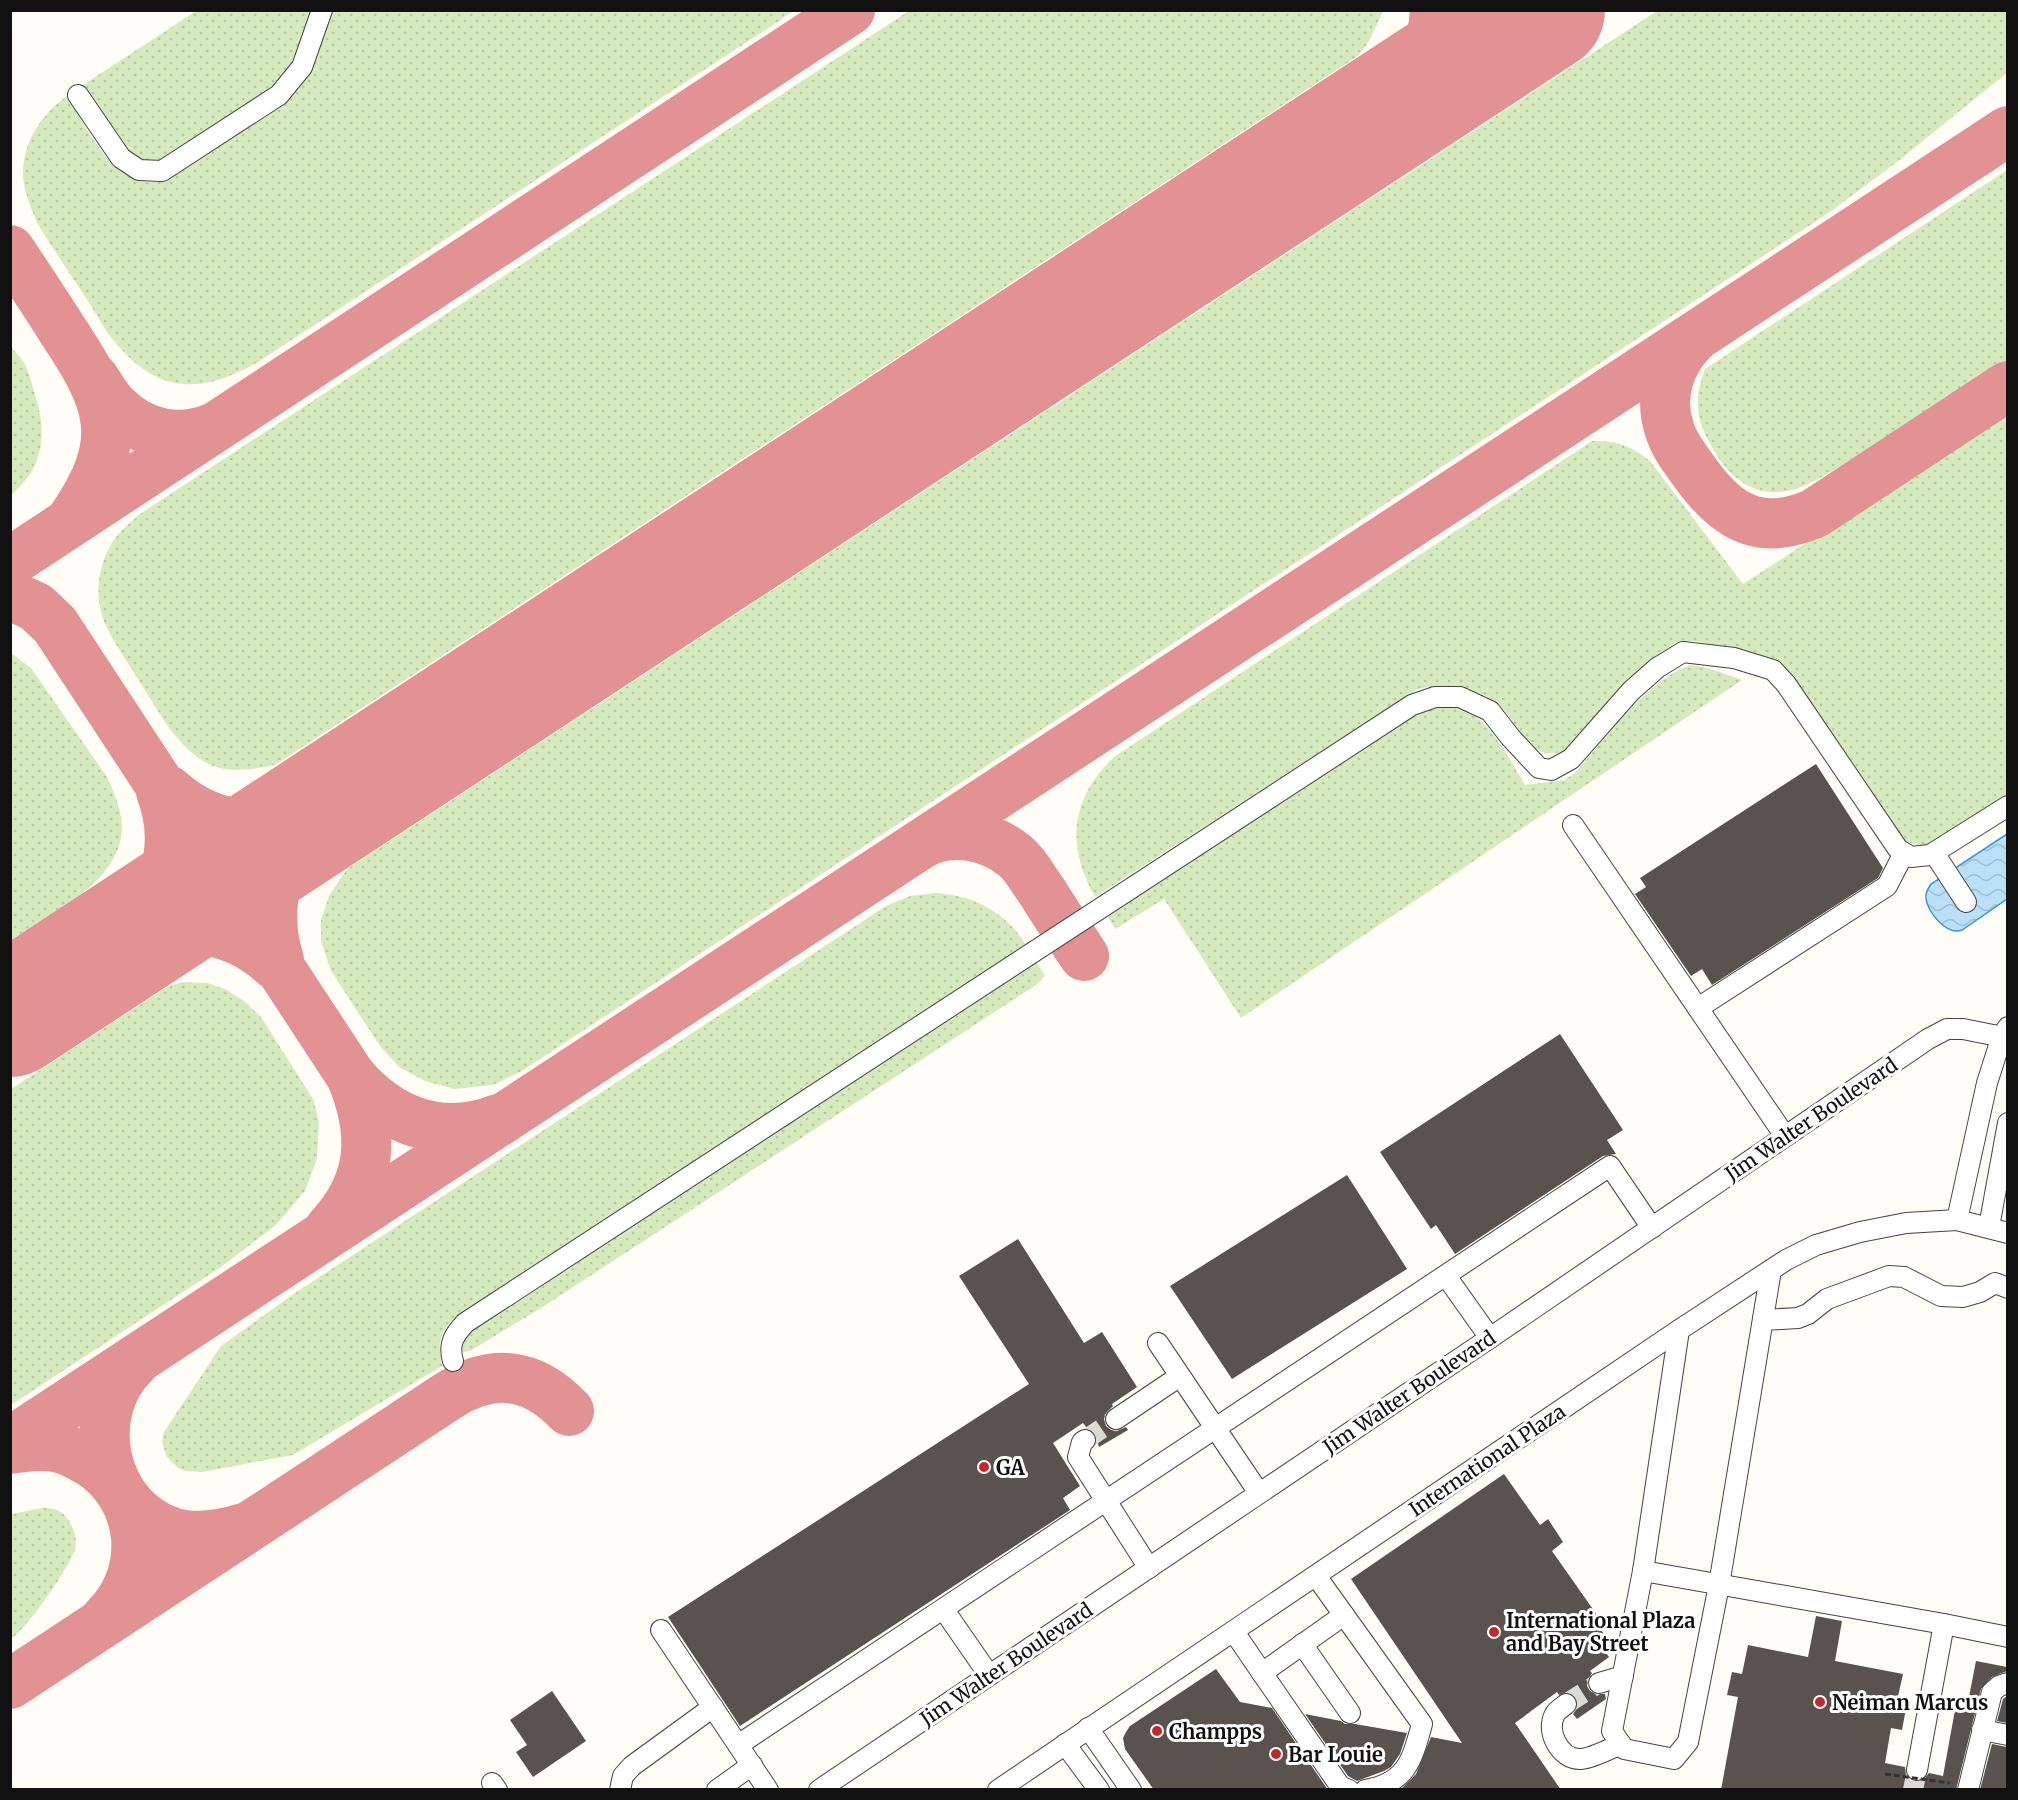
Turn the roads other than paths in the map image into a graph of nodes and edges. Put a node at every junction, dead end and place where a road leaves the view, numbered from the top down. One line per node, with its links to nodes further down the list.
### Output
1 (322, 10): 2 (street)
2 (78, 95)
3 (2007, 806): 6 (street)
4 (1573, 825): 8 (street)
5 (1904, 853): 6 (street); 8 (street); 23 (street)
6 (1934, 853): 7 (street)
7 (1966, 902)
8 (1698, 1008): 11 (street)
9 (2006, 1033): 11 (street, Jim Walter Boulevard); 12 (street)
10 (2007, 1123): 13 (street)
11 (1785, 1136): 14 (street, Jim Walter Boulevard)
12 (1957, 1220): 13 (street, International Plaza); 16 (street, International Plaza)
13 (1989, 1227): 15 (street, International Plaza)
14 (1652, 1228): 17 (street); 21 (street, Jim Walter Boulevard)
15 (2007, 1233)
16 (1771, 1269): 19 (street); 20 (street, International Plaza)
17 (1446, 1276): 21 (street); 26 (street)
18 (2007, 1288): 19 (street)
19 (1763, 1320): 33 (street)
20 (1678, 1330): 31 (street); 32 (street, International Plaza)
21 (1490, 1338): 28 (street, Jim Walter Boulevard)
22 (1158, 1343): 24 (street)
23 (453, 1361)
24 (1180, 1376): 25 (street); 26 (street)
25 (1116, 1419)
26 (1214, 1428): 28 (street); 29 (street)
27 (1085, 1440): 29 (street)
28 (1259, 1493): 30 (street, Jim Walter Boulevard)
29 (1107, 1502): 30 (street); 34 (street)
30 (1149, 1568): 42 (street, Jim Walter Boulevard)
31 (1643, 1571): 33 (street); 43 (street)
32 (1316, 1576): 35 (street); 38 (street, International Plaza)
33 (1719, 1585): 36 (street); 53 (street)
34 (944, 1610): 42 (street); 54 (street)
35 (1344, 1615): 40 (street); 66 (street)
36 (1944, 1624): 39 (street); 56 (street)
37 (661, 1630): 47 (street)
38 (1234, 1632): 41 (street); 49 (street, International Plaza)
39 (2007, 1637)
40 (1302, 1644): 41 (street); 48 (street)
41 (1262, 1673): 65 (street)
42 (989, 1675): 61 (street, Jim Walter Boulevard)
43 (1623, 1676): 44 (street); 53 (street)
44 (1599, 1683)
45 (2007, 1683): 50 (street)
46 (1566, 1704): 53 (street)
47 (712, 1707): 54 (street); 58 (street)
48 (1350, 1713)
49 (1088, 1728): 52 (street, International Plaza); 64 (street)
50 (1982, 1730): 51 (street); 57 (street)
51 (2007, 1735)
52 (1065, 1744): 62 (street, International Plaza); 63 (street)
53 (1621, 1744)
54 (738, 1745): 55 (street)
55 (752, 1765): 59 (street); 60 (street)
56 (1917, 1770)
57 (1959, 1786)
58 (620, 1790)
59 (717, 1790)
60 (768, 1790)
61 (819, 1790)
62 (998, 1790)
63 (1099, 1790)
64 (1131, 1790)
65 (1349, 1790)
66 (1365, 1790)

